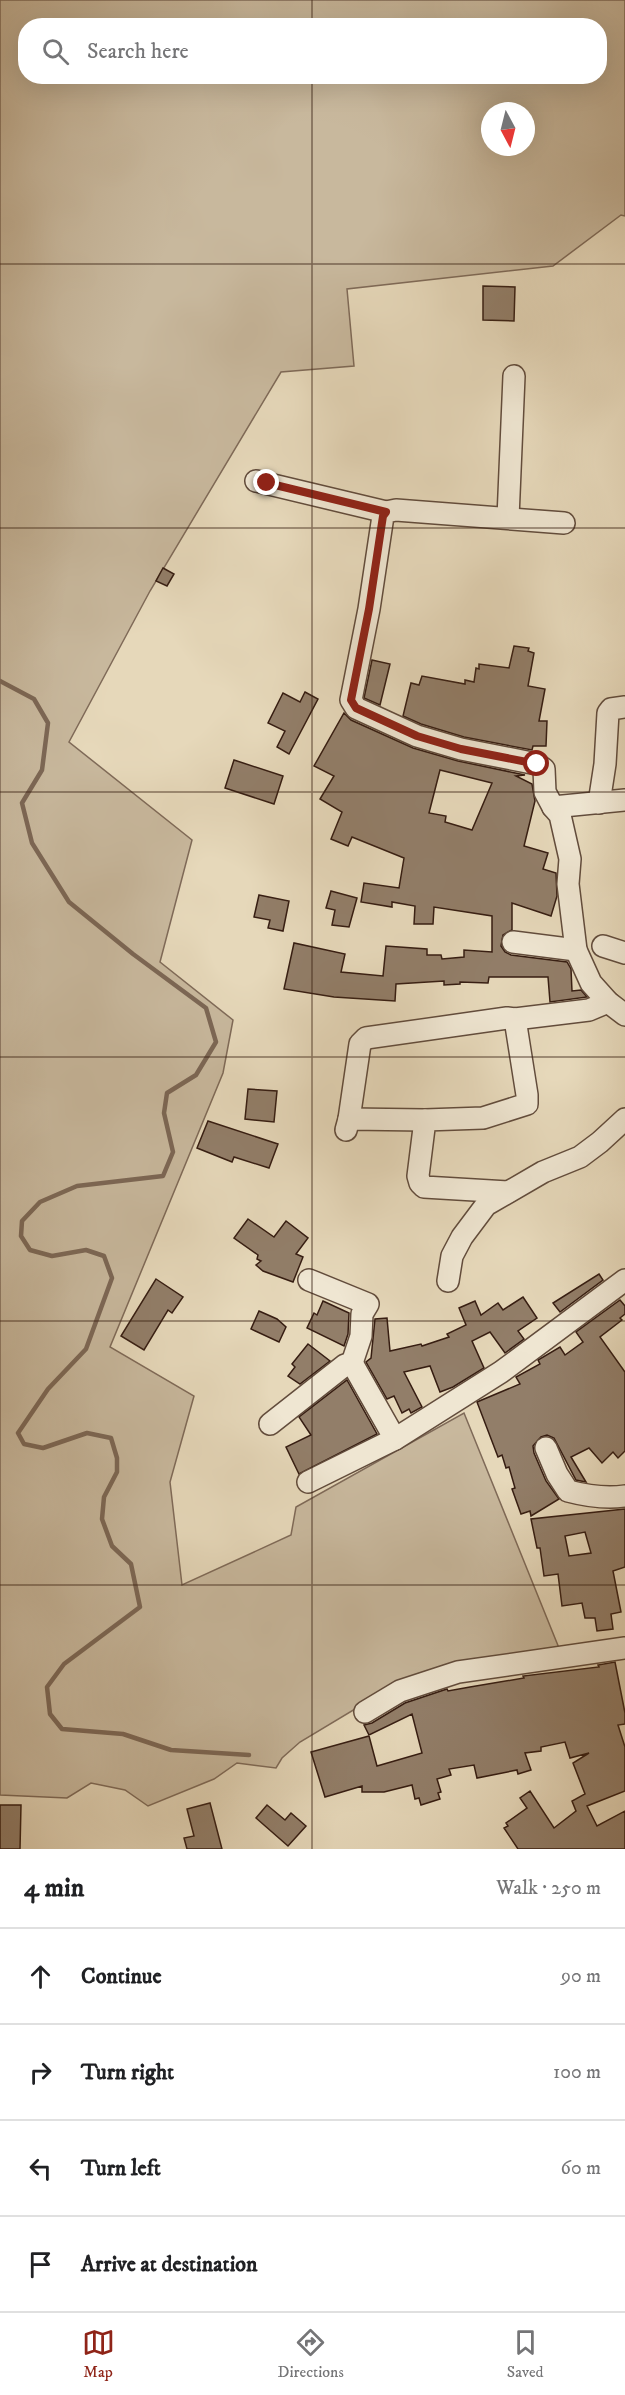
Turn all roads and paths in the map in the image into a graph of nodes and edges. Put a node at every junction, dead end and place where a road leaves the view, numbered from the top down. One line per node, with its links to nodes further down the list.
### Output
1 (514, 376): 4 (street)
2 (256, 481): 3 (street)
3 (386, 512): 4 (street); 9 (street)
4 (508, 518): 5 (street)
5 (564, 523)
6 (625, 707): 8 (street)
7 (625, 800): 8 (street)
8 (599, 803): 9 (street)
9 (553, 807): 12 (street)
10 (513, 942): 12 (street)
11 (603, 946): 13 (street)
12 (576, 950): 14 (street)
13 (625, 953)
14 (608, 1002): 15 (street); 16 (street)
15 (625, 1014)
16 (515, 1019): 18 (street); 18 (street)
17 (625, 1119): 19 (street)
18 (425, 1120): 19 (street)
19 (508, 1192): 21 (street)
20 (309, 1280): 23 (street)
21 (448, 1281)
22 (624, 1285): 25 (street)
23 (352, 1362): 24 (street); 25 (street)
24 (270, 1424)
25 (395, 1439): 27 (street)
26 (546, 1448): 28 (street)
27 (308, 1482)
28 (625, 1496)
29 (625, 1648): 30 (street)
30 (365, 1712)

